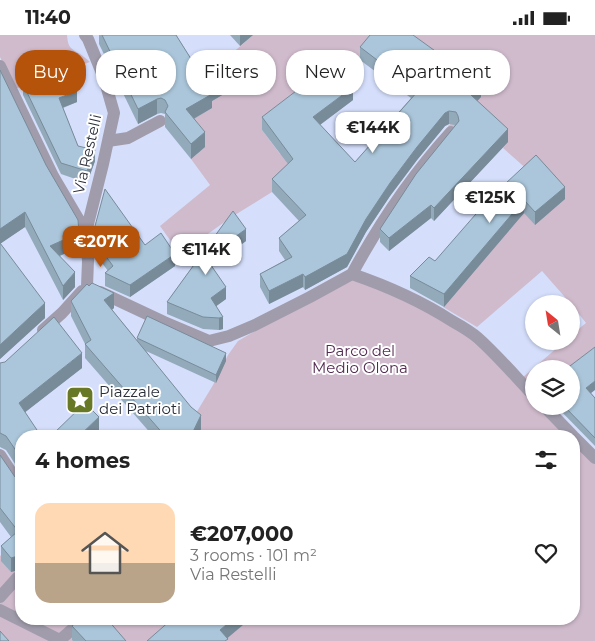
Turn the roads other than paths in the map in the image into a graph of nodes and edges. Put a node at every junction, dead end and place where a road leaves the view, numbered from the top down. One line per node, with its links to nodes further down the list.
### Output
1 (85, 35): 5 (street, Via Restelli)
2 (0, 66): 6 (street)
3 (160, 121): 5 (street)
4 (451, 132): 7 (street)
5 (108, 141): 6 (street, Via Restelli)
6 (86, 232): 8 (street, Via Restelli)
7 (352, 274): 8 (street); 10 (street)
8 (87, 286): 9 (street)
9 (35, 338)
10 (525, 386)
11 (553, 415): 12 (street)
12 (567, 430)
13 (580, 443): 15 (street)
14 (0, 455): 16 (street)
15 (595, 458)
16 (15, 478)
17 (15, 580): 18 (street)
18 (0, 597)
19 (0, 610): 20 (street)
20 (15, 618)
21 (30, 625): 22 (street)
22 (77, 625)

